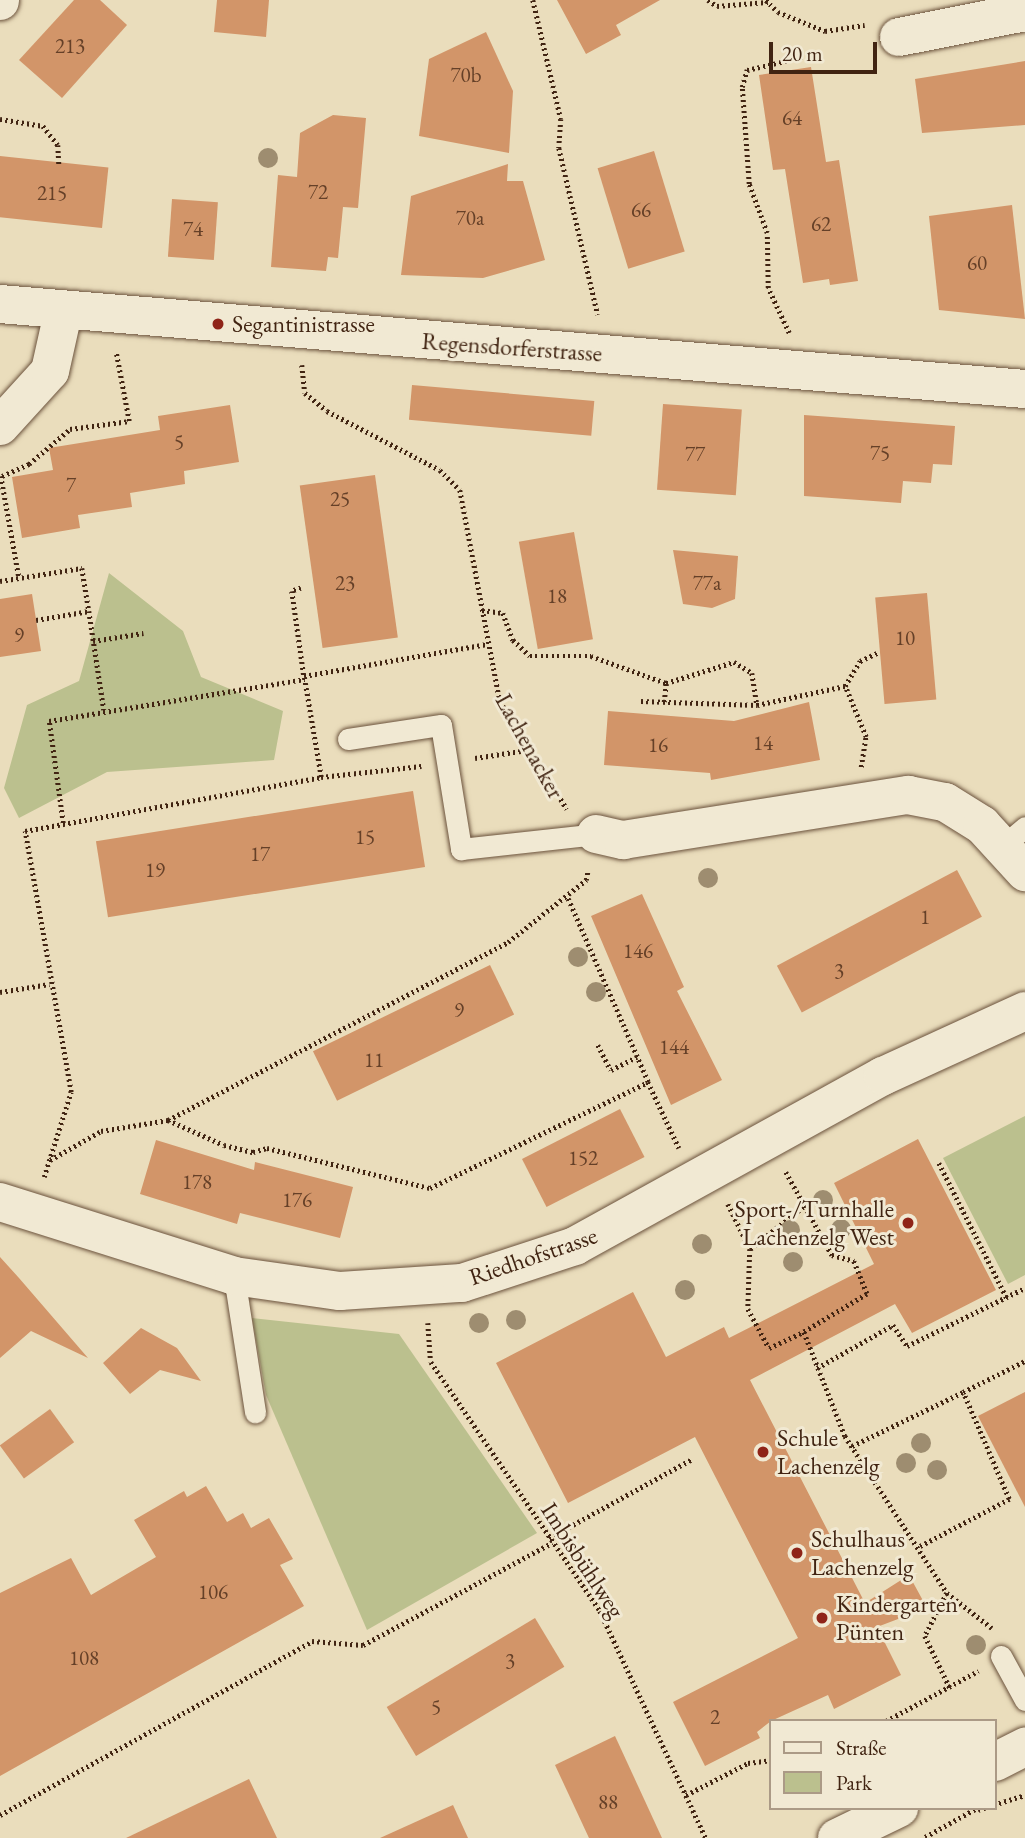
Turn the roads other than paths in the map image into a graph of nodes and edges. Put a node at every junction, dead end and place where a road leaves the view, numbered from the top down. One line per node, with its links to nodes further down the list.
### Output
1 (1025, 12): 2 (street)
2 (888, 30)
3 (0, 304): 4 (street, Regensdorferstrasse)
4 (63, 313): 5 (street, Regensdorferstrasse); 6 (street)
5 (1025, 389)
6 (0, 426)
7 (348, 739): 8 (lane)
8 (596, 834): 9 (street)
9 (1018, 848)
10 (1025, 1011): 12 (street, Riedhofstrasse)
11 (0, 1202): 12 (street, Riedhofstrasse)
12 (234, 1276): 13 (lane)
13 (255, 1412)
14 (1001, 1656): 15 (lane)
15 (1025, 1700)
16 (1025, 1747): 17 (street)
17 (997, 1761)
18 (895, 1810): 19 (street)
19 (837, 1838)

